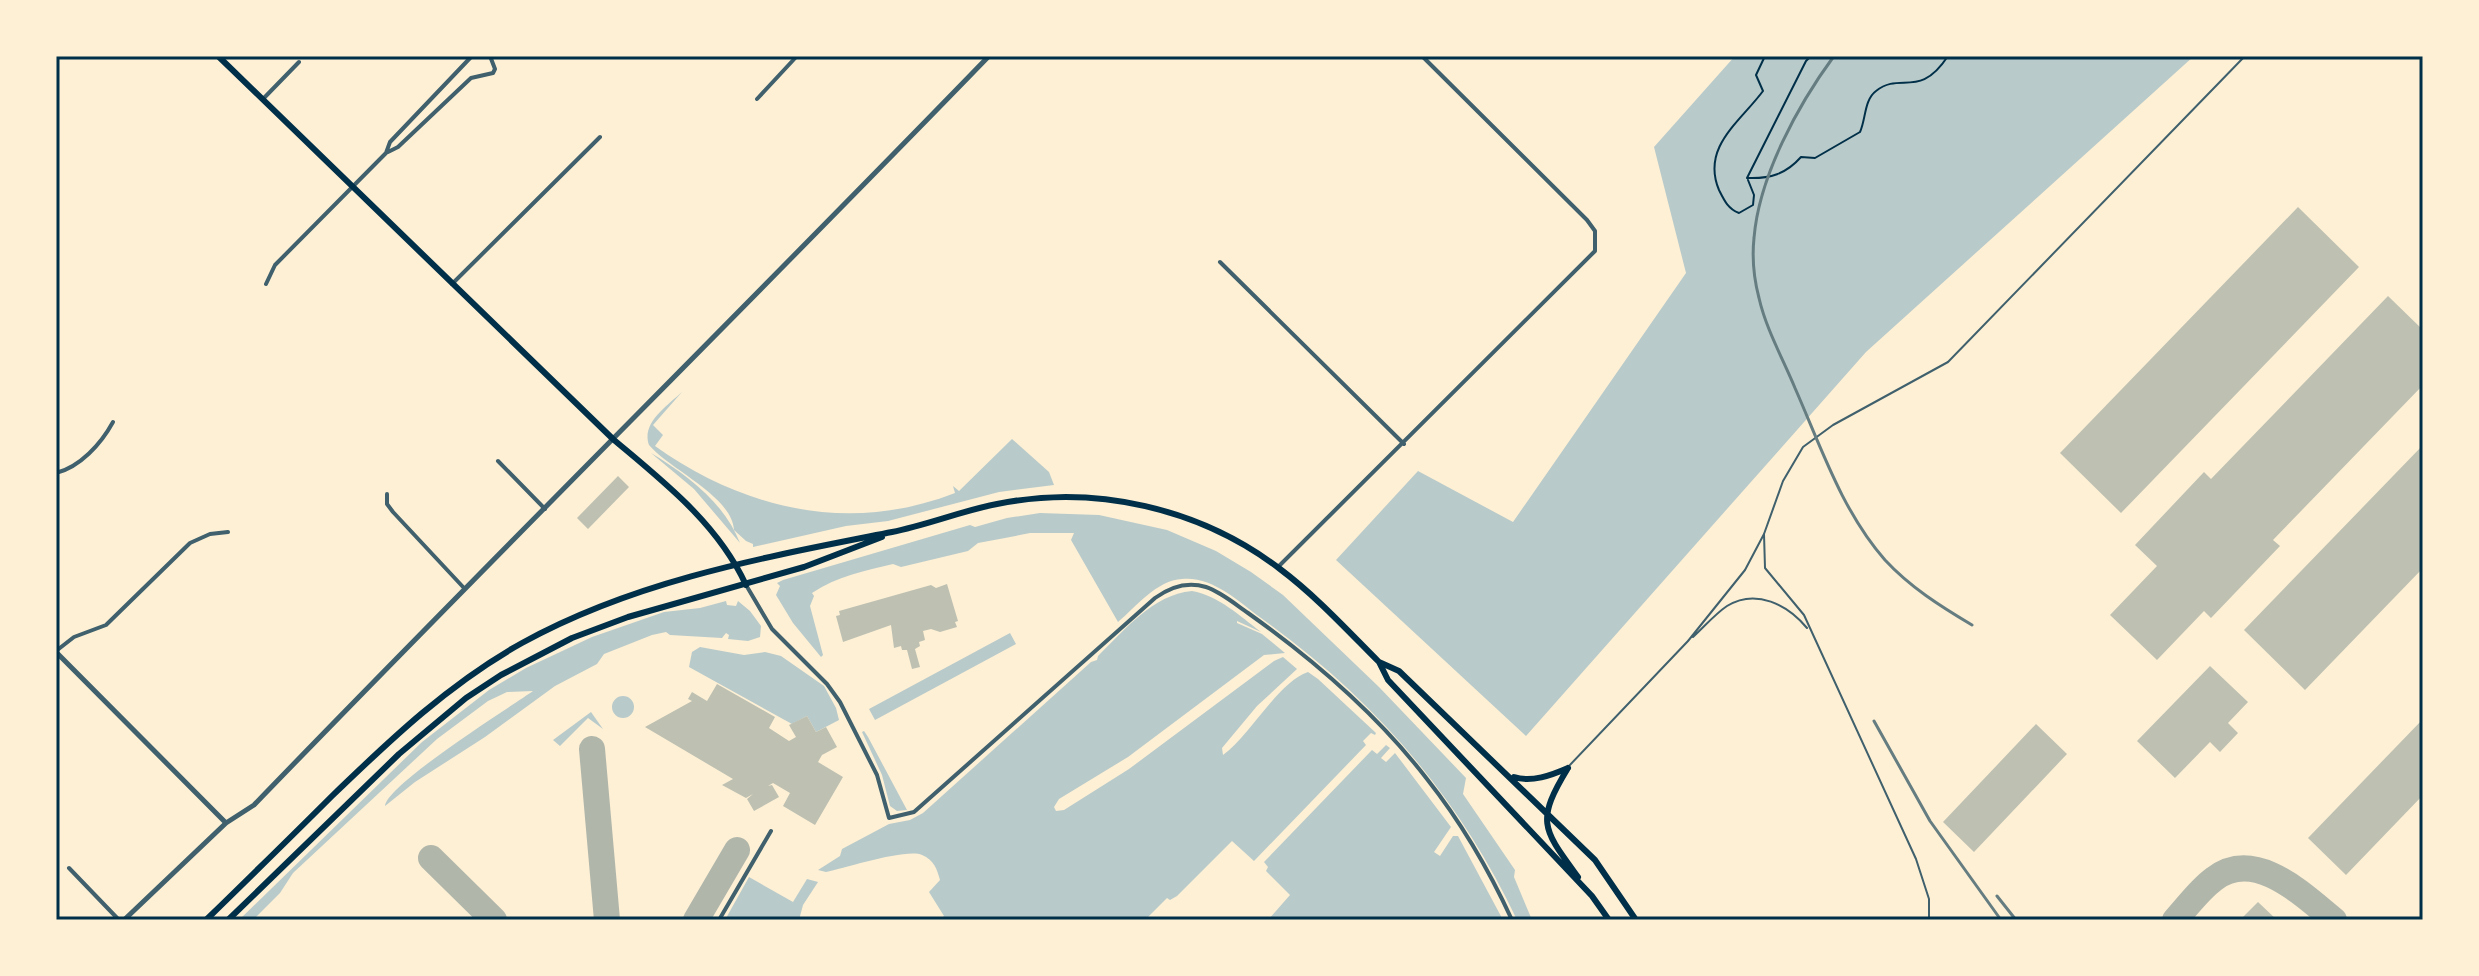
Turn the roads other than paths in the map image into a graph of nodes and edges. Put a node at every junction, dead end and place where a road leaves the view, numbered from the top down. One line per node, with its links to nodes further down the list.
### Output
1 (218, 56): 9 (main road)
2 (472, 56): 12 (street)
3 (490, 56): 12 (street)
4 (797, 56): 10 (street)
5 (989, 56): 18 (street)
6 (1422, 56): 19 (street)
7 (2245, 56): 26 (lane)
8 (299, 62): 9 (street)
9 (263, 99): 13 (main road)
10 (757, 99)
11 (600, 137): 16 (street)
12 (386, 153): 13 (street)
13 (352, 186): 15 (street); 16 (main road)
14 (1220, 262): 19 (street)
15 (266, 284)
16 (452, 284): 18 (main road)
17 (113, 422): 21 (street)
18 (614, 440): 23 (street); 27 (main road)
19 (1404, 444): 28 (street)
20 (498, 461): 23 (street)
21 (56, 473)
22 (387, 494): 30 (street)
23 (545, 509): 30 (street)
24 (896, 531): 27 (main road); 28 (main road); 29 (main road)
25 (228, 532): 33 (street)
26 (1764, 534): 31 (lane); 32 (lane)
27 (736, 563): 29 (main road); 43 (main road)
28 (1278, 567): 34 (main road)
29 (746, 585): 44 (main road); 46 (street)
30 (464, 588): 38 (street)
31 (1810, 632): 32 (lane); 49 (lane)
32 (1688, 641): 35 (lane)
33 (56, 652): 38 (street)
34 (1379, 662): 36 (main road); 41 (main road)
35 (1568, 768): 36 (main road); 37 (main road)
36 (1503, 770): 37 (main road)
37 (1546, 812): 41 (main road); 48 (main road)
38 (226, 823): 42 (street)
39 (771, 831): 45 (street)
40 (69, 868): 42 (street)
41 (1592, 896): 47 (main road)
42 (122, 920)
43 (206, 920)
44 (228, 920)
45 (719, 920)
46 (1512, 920)
47 (1609, 920)
48 (1636, 920)
49 (1929, 920)

